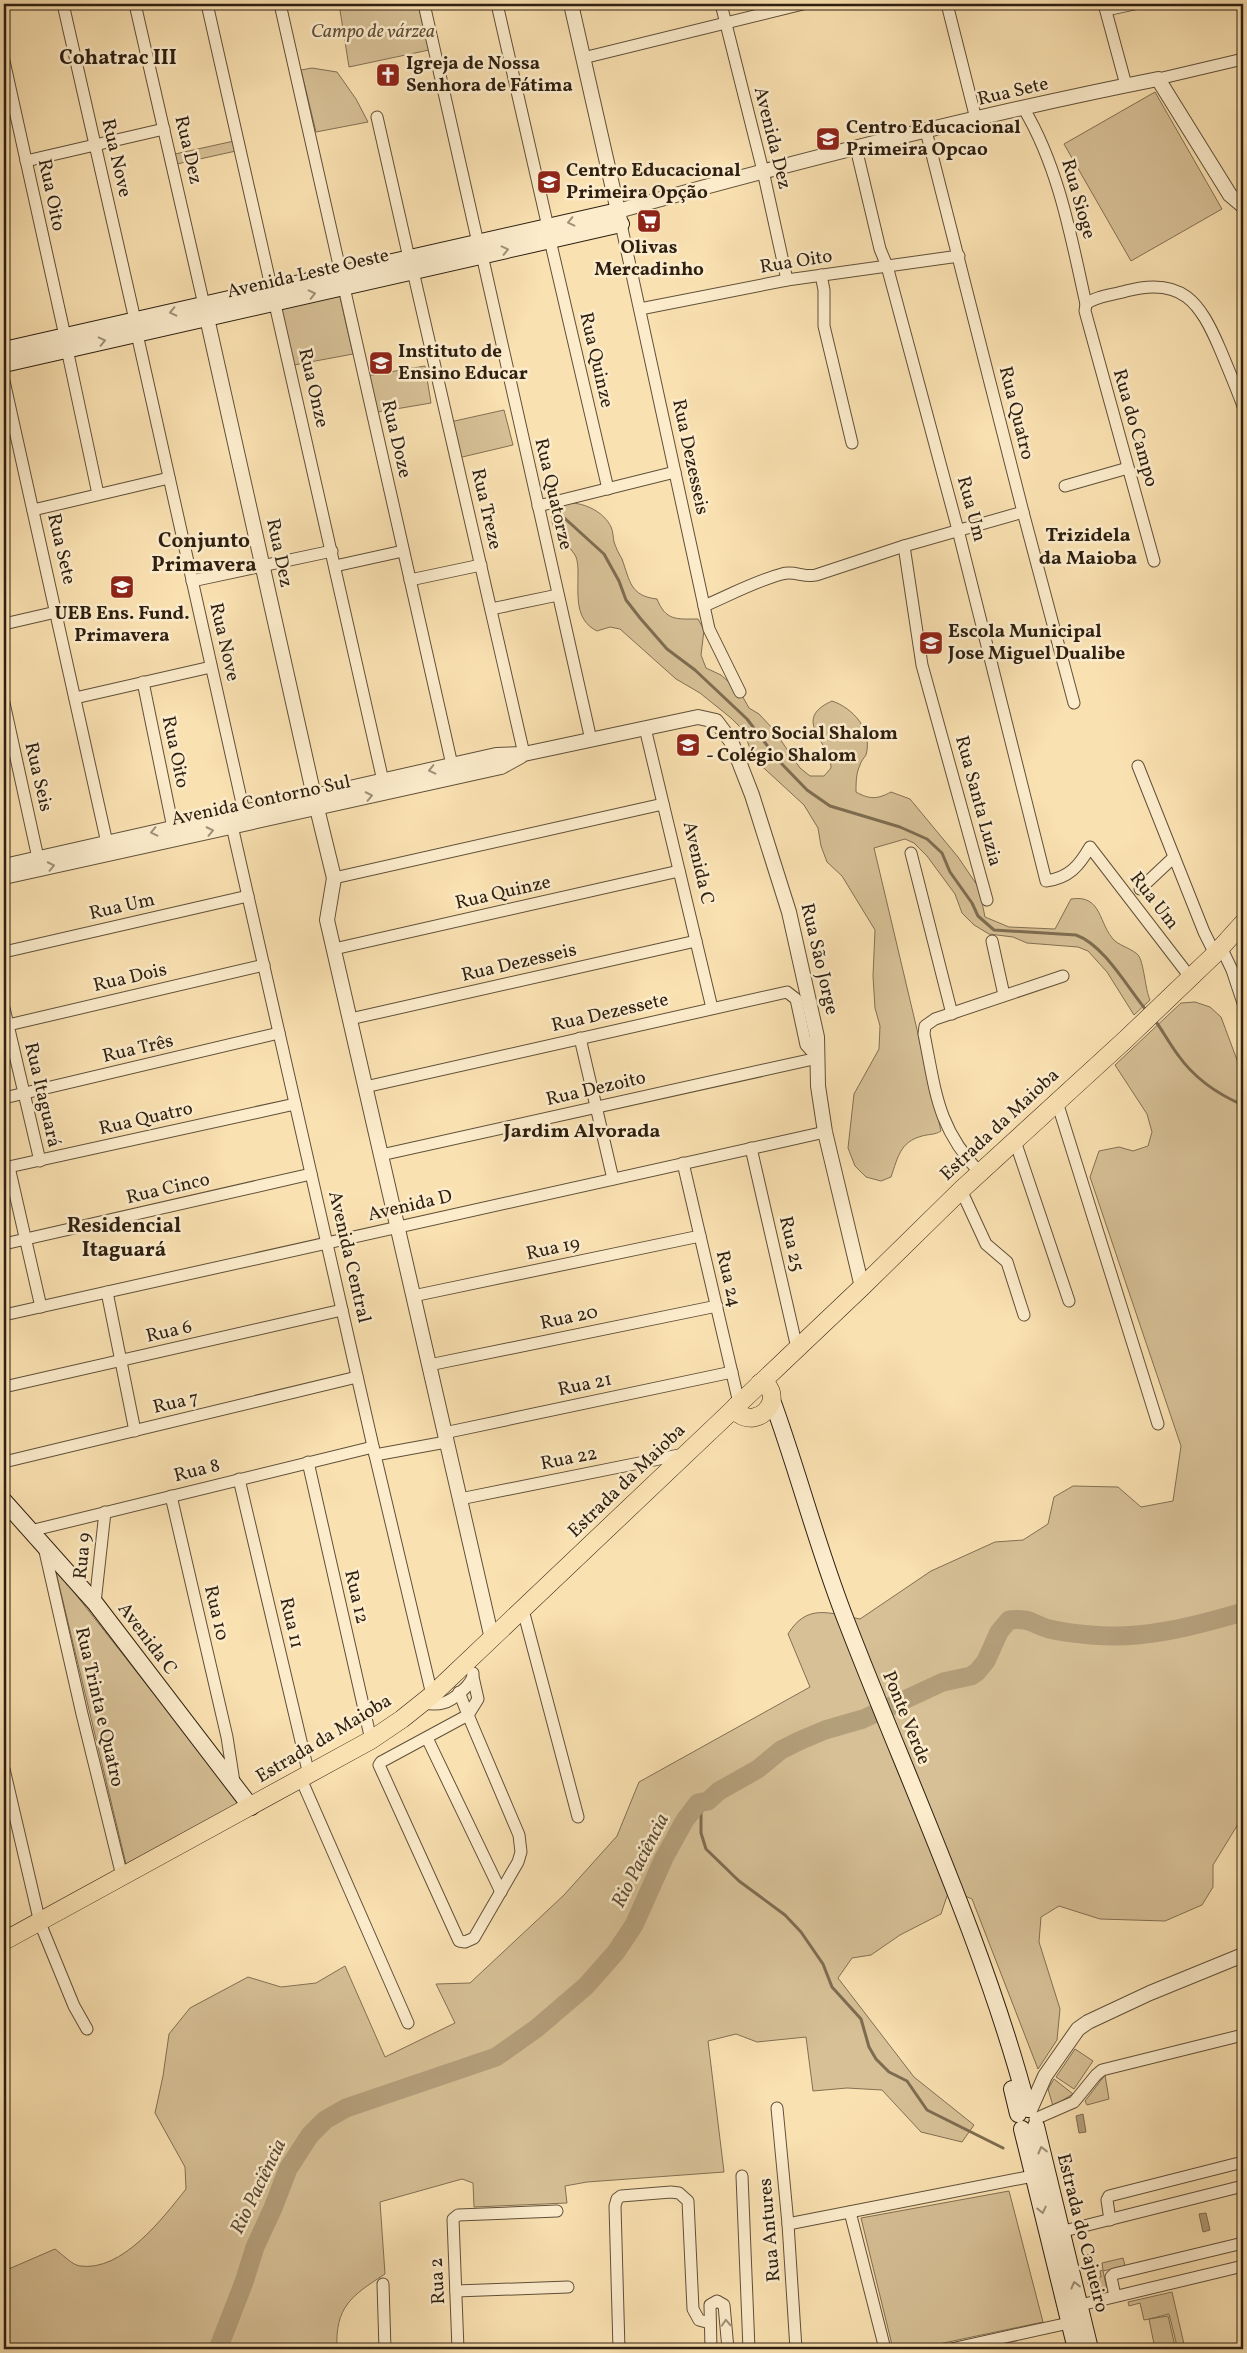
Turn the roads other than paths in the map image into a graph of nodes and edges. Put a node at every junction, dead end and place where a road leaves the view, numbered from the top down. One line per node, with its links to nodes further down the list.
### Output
1 (64, 4): 24 (street, Rua Nove)
2 (135, 4): 22 (street, Rua Dez)
3 (208, 4): 38 (street, Rua Onze)
4 (280, 4): 36 (street, Rua Doze)
5 (424, 4): 31 (street, Rua Quatorze)
6 (497, 4): 30 (street, Rua Quinze)
7 (571, 4): 14 (street)
8 (721, 4): 13 (street, Avenida Dez)
9 (802, 4): 13 (street)
10 (947, 4): 21 (street)
11 (1134, 4): 12 (street)
12 (1105, 7): 18 (street)
13 (726, 23): 14 (street); 27 (street, Avenida Dez)
14 (583, 58): 29 (street)
15 (1243, 59): 17 (street, Rua Sete)
16 (4, 61): 26 (street, Rua Oito)
17 (1158, 79): 18 (street, Rua Sete); 28 (street)
18 (1126, 85): 19 (street, Rua Sete)
19 (1024, 109): 21 (street, Rua Sete); 39 (street, Rua Sioge)
20 (377, 117): 33 (street, Rua Treze)
21 (976, 119): 23 (street, Rua Sete)
22 (164, 129): 24 (street); 41 (street, Rua Dez)
23 (926, 131): 25 (street, Rua Sete); 32 (street, Rua Quatro)
24 (96, 145): 26 (street); 42 (street, Rua Nove)
25 (856, 148): 27 (street, Rua Sete); 34 (street, Rua Um)
26 (26, 161): 43 (street, Rua Oito)
27 (763, 171): 29 (street, Rua Sete); 37 (street, Avenida Dez)
28 (1243, 206)
29 (620, 217): 30 (main road, Avenida Leste Oeste); 40 (street, Rua Dezesseis)
30 (549, 234): 31 (main road, Avenida Leste Oeste); 53 (street, Rua Quinze)
31 (480, 249): 33 (main road, Avenida Leste Oeste); 55 (street, Rua Quatorze)
32 (959, 256): 34 (street, Rua Oito); 57 (street, Rua Quatro)
33 (411, 265): 36 (main road, Avenida Leste Oeste); 64 (street, Rua Treze)
34 (887, 266): 35 (street, Rua Oito); 58 (street, Rua Um)
35 (821, 276): 37 (street, Rua Oito); 48 (street)
36 (342, 280): 38 (main road, Avenida Leste Oeste); 61 (street, Rua Doze)
37 (787, 280): 40 (street, Rua Oito)
38 (275, 296): 41 (main road, Avenida Leste Oeste); 60 (street, Rua Onze)
39 (1086, 304): 47 (street); 49 (street, Rua do Campo)
40 (640, 309): 50 (street, Rua Dezesseis)
41 (206, 311): 42 (main road, Avenida Leste Oeste); 63 (street, Rua Dez)
42 (136, 327): 43 (main road, Avenida Leste Oeste); 51 (street, Rua Nove)
43 (66, 343): 44 (main road, Avenida Leste Oeste); 45 (main road, Avenida Leste Oeste); 54 (street, Rua Oito)
44 (4, 350)
45 (4, 364)
46 (4, 381): 56 (street, Rua Sete)
47 (1243, 406)
48 (852, 442)
49 (1128, 468): 52 (street); 62 (street, Rua do Campo)
50 (675, 472): 53 (street); 69 (street, Rua Dezesseis)
51 (169, 478): 54 (street); 67 (street, Rua Nove)
52 (1065, 486)
53 (608, 488): 55 (street)
54 (98, 494): 56 (street)
55 (538, 506): 68 (street, Rua Quatorze)
56 (32, 510): 71 (street, Rua Sete)
57 (1023, 512): 58 (street); 77 (street, Rua Quatro)
58 (958, 530): 59 (street); 109 (street, Rua Um)
59 (904, 546): 69 (street); 100 (street, Rua Santa Luzia)
60 (332, 551): 63 (street); 65 (street, Rua Onze)
61 (403, 551): 65 (street); 66 (street, Rua Doze)
62 (1154, 561)
63 (262, 565): 67 (street); 85 (street, Rua Dez)
64 (481, 565): 66 (street); 70 (street, Rua Treze)
65 (335, 566): 84 (street, Rua Onze)
66 (410, 580): 82 (street, Rua Doze)
67 (192, 581): 73 (street, Rua Nove)
68 (558, 595): 70 (street); 80 (street, Rua Quatorze)
69 (704, 606): 75 (street, Rua Dezesseis)
70 (491, 609): 81 (street, Rua Treze)
71 (56, 612): 72 (street); 76 (street, Rua Sete)
72 (4, 624)
73 (212, 667): 74 (street); 87 (street, Rua Nove)
74 (143, 682): 76 (street); 89 (street, Rua Oito)
75 (740, 692)
76 (75, 698): 90 (street, Rua Sete)
77 (1074, 703)
78 (4, 704): 93 (street, Rua Seis)
79 (645, 728): 80 (street, Avenida Contorno Sul); 86 (street, Avenida C); 119 (street, Rua São Jorge)
80 (591, 740): 81 (street, Avenida Contorno Sul)
81 (524, 754): 82 (street, Avenida Contorno Sul); 85 (street, Avenida Contorno Sul, one-way to 81)
82 (452, 765): 84 (street, Avenida Contorno Sul, one-way to 84)
83 (1138, 766): 92 (street)
84 (383, 781): 85 (street, Avenida Contorno Sul)
85 (315, 802): 87 (street, Avenida Contorno Sul); 88 (street, Avenida Contorno Sul); 97 (street)
86 (663, 804): 95 (street, Avenida C); 97 (street)
87 (244, 812): 89 (street, Avenida Contorno Sul)
88 (232, 826): 96 (street, Avenida Contorno Sul, one-way to 88); 99 (street, Avenida Central)
89 (173, 828): 90 (street, Avenida Contorno Sul, one-way to 90)
90 (107, 842): 93 (street, Avenida Contorno Sul)
91 (911, 853): 114 (street)
92 (1174, 857): 98 (street); 105 (street)
93 (38, 858): 94 (street, Avenida Contorno Sul)
94 (4, 866)
95 (679, 871): 102 (street, Avenida C); 104 (street, Rua Quinze)
96 (4, 877)
97 (334, 878): 104 (street)
98 (1140, 889)
99 (248, 896): 106 (street, Rua Um); 107 (street, Avenida Central)
100 (986, 900)
101 (1243, 923): 105 (main road, Estrada da Maioba)
102 (696, 940): 113 (street, Avenida C); 115 (street, Rua Dezesseis)
103 (992, 941): 110 (street)
104 (334, 949): 115 (street)
105 (1218, 950): 109 (main road, Estrada da Maioba); 111 (street)
106 (4, 952)
107 (264, 965): 116 (street, Rua Dois); 117 (street, Avenida Central)
108 (1063, 976): 110 (street)
109 (1190, 977): 123 (main road, Estrada da Maioba)
110 (1004, 995): 114 (street)
111 (1243, 1003)
112 (4, 1008): 116 (street, Rua Itaguará)
113 (712, 1008): 118 (street, Rua Dezessete); 119 (street, Rua Dezessete)
114 (952, 1014): 133 (street)
115 (350, 1020): 120 (street)
116 (6, 1025): 121 (street, Rua Itaguará)
117 (279, 1033): 121 (street, Rua Três); 124 (street, Avenida Central)
118 (580, 1038): 120 (street, Rua Dezessete); 125 (street)
119 (818, 1058): 125 (street, Rua Dezoito); 126 (street, Rua São Jorge)
120 (366, 1087): 129 (street)
121 (24, 1093): 122 (street, Rua Três); 130 (street, Rua Itaguará)
122 (4, 1098)
123 (1057, 1102): 127 (main road, Estrada da Maioba); 159 (street)
124 (295, 1104): 130 (street, Rua Quatro); 134 (street, Avenida Central)
125 (596, 1107): 129 (street, Rua Dezoito); 135 (street)
126 (825, 1132): 128 (street, Avenida D); 142 (street, Rua São Jorge)
127 (1014, 1140): 133 (main road, Estrada da Maioba); 145 (street)
128 (751, 1148): 131 (street, Avenida D); 151 (street, Rua 25)
129 (381, 1155): 137 (street)
130 (40, 1161): 132 (street, Rua Quatro)
131 (684, 1163): 135 (street, Avenida D); 138 (street, Rua 24)
132 (6, 1168): 139 (street)
133 (980, 1173): 136 (main road, Estrada da Maioba)
134 (311, 1174): 139 (street, Rua Cinco); 140 (street, Avenida Central)
135 (613, 1179): 137 (street, Avenida D)
136 (961, 1190): 142 (main road, Estrada da Maioba); 150 (street)
137 (397, 1227): 140 (street, Avenida D); 144 (street)
138 (700, 1236): 144 (street, Rua 19); 146 (street, Rua 24)
139 (25, 1239): 141 (street, Rua Cinco); 147 (street)
140 (327, 1243): 143 (street, Avenida D); 148 (street, Avenida Central)
141 (4, 1244)
142 (862, 1287): 151 (main road, Estrada da Maioba)
143 (107, 1292): 147 (street, Avenida D); 152 (street)
144 (413, 1296): 153 (street)
145 (1069, 1301)
146 (717, 1306): 153 (street, Rua 20); 154 (street, Rua 24)
147 (41, 1307): 149 (street, Avenida D)
148 (342, 1310): 152 (street, Rua 6); 155 (street, Avenida Central)
149 (4, 1315)
150 (1024, 1315)
151 (791, 1353): 157 (main road, Estrada da Maioba)
152 (121, 1361): 156 (street, Rua 6); 160 (street)
153 (429, 1365): 161 (street)
154 (732, 1372): 158 (street, Rua 24); 161 (street, Rua 21)
155 (357, 1377): 160 (street, Rua 7); 163 (street, Avenida Central)
156 (4, 1387)
157 (768, 1392): 158 (main road); 158 (main road); 162 (main road, Ponte Verde)
158 (743, 1411): 162 (main road, Ponte Verde); 164 (main road, Estrada da Maioba)
159 (1158, 1424)
160 (135, 1430): 165 (street, Rua 7)
161 (445, 1437): 163 (street, Rua 8); 169 (street)
162 (789, 1449): 199 (main road, Ponte Verde)
163 (374, 1451): 166 (street, Rua 8); 179 (street, Avenida Central)
164 (686, 1454): 169 (street, Rua 22); 175 (main road, Estrada da Maioba)
165 (4, 1462)
166 (308, 1462): 167 (street, Rua 8); 183 (street, Rua 12)
167 (239, 1479): 168 (street, Rua 8); 186 (street, Rua 11)
168 (171, 1496): 171 (street, Rua 8); 181 (street, Rua 10)
169 (460, 1499): 176 (street)
170 (4, 1501): 172 (main road, Avenida C)
171 (105, 1512): 172 (street, Rua 8); 174 (street, Rua 9)
172 (30, 1530): 173 (main road, Avenida C)
173 (43, 1546): 174 (main road, Avenida C); 190 (street, Rua Trinta e Quatro)
174 (95, 1603): 184 (main road, Avenida C)
175 (523, 1610): 176 (main road, Estrada da Maioba); 189 (street)
176 (492, 1639): 177 (main road, Estrada da Maioba)
177 (471, 1669): 178 (street); 179 (main road, Estrada da Maioba); 180 (street)
178 (458, 1692): 179 (street); 180 (street)
179 (427, 1699): 183 (main road, Estrada da Maioba)
180 (468, 1715): 182 (street); 191 (street)
181 (227, 1737): 184 (street); 187 (street, Rua 10)
182 (428, 1738): 191 (street); 191 (street)
183 (371, 1740): 186 (main road, Estrada da Maioba)
184 (214, 1760): 187 (main road, Avenida C)
185 (4, 1768): 192 (street)
186 (305, 1777): 188 (main road, Estrada da Maioba); 195 (street, Rua 11)
187 (235, 1787): 188 (main road, Avenida C)
188 (251, 1808): 190 (main road, Estrada da Maioba)
189 (578, 1817)
190 (122, 1876): 192 (main road, Estrada da Maioba)
191 (501, 1892)
192 (40, 1923): 193 (main road, Estrada da Maioba); 196 (street)
193 (4, 1941)
194 (1243, 1955): 199 (street, Estrada do Cajueiro)
195 (408, 2023)
196 (87, 2029)
197 (1243, 2035): 199 (street)
198 (777, 2108): 207 (street, Rua Antures)
199 (1029, 2118): 202 (main road, Estrada do Cajueiro); 208 (main road, Estrada do Cajueiro, one-way to 199)
200 (1243, 2162): 206 (street)
201 (742, 2176): 222 (street)
202 (1033, 2176): 205 (street); 208 (main road, Estrada do Cajueiro, one-way to 208)
203 (1243, 2186): 206 (street)
204 (557, 2211): 213 (street, Rua 2)
205 (850, 2212): 207 (street); 224 (street)
206 (1110, 2220): 208 (street)
207 (788, 2224): 223 (street, Rua Antures)
208 (1054, 2233): 215 (main road, Estrada do Cajueiro)
209 (1243, 2243): 214 (street)
210 (1243, 2266): 214 (street)
211 (382, 2284): 217 (street)
212 (568, 2287): 213 (street)
213 (456, 2291): 218 (street, Rua 2)
214 (1116, 2296): 215 (street)
215 (1072, 2312): 225 (street); 226 (main road, Estrada do Cajueiro); 227 (main road, Estrada do Cajueiro)
216 (710, 2323): 219 (street); 220 (street); 221 (street, one-way to 216)
217 (385, 2349)
218 (458, 2349)
219 (619, 2349)
220 (711, 2349)
221 (728, 2349)
222 (749, 2349)
223 (796, 2349)
224 (885, 2349)
225 (950, 2349)
226 (1076, 2349)
227 (1090, 2349)

